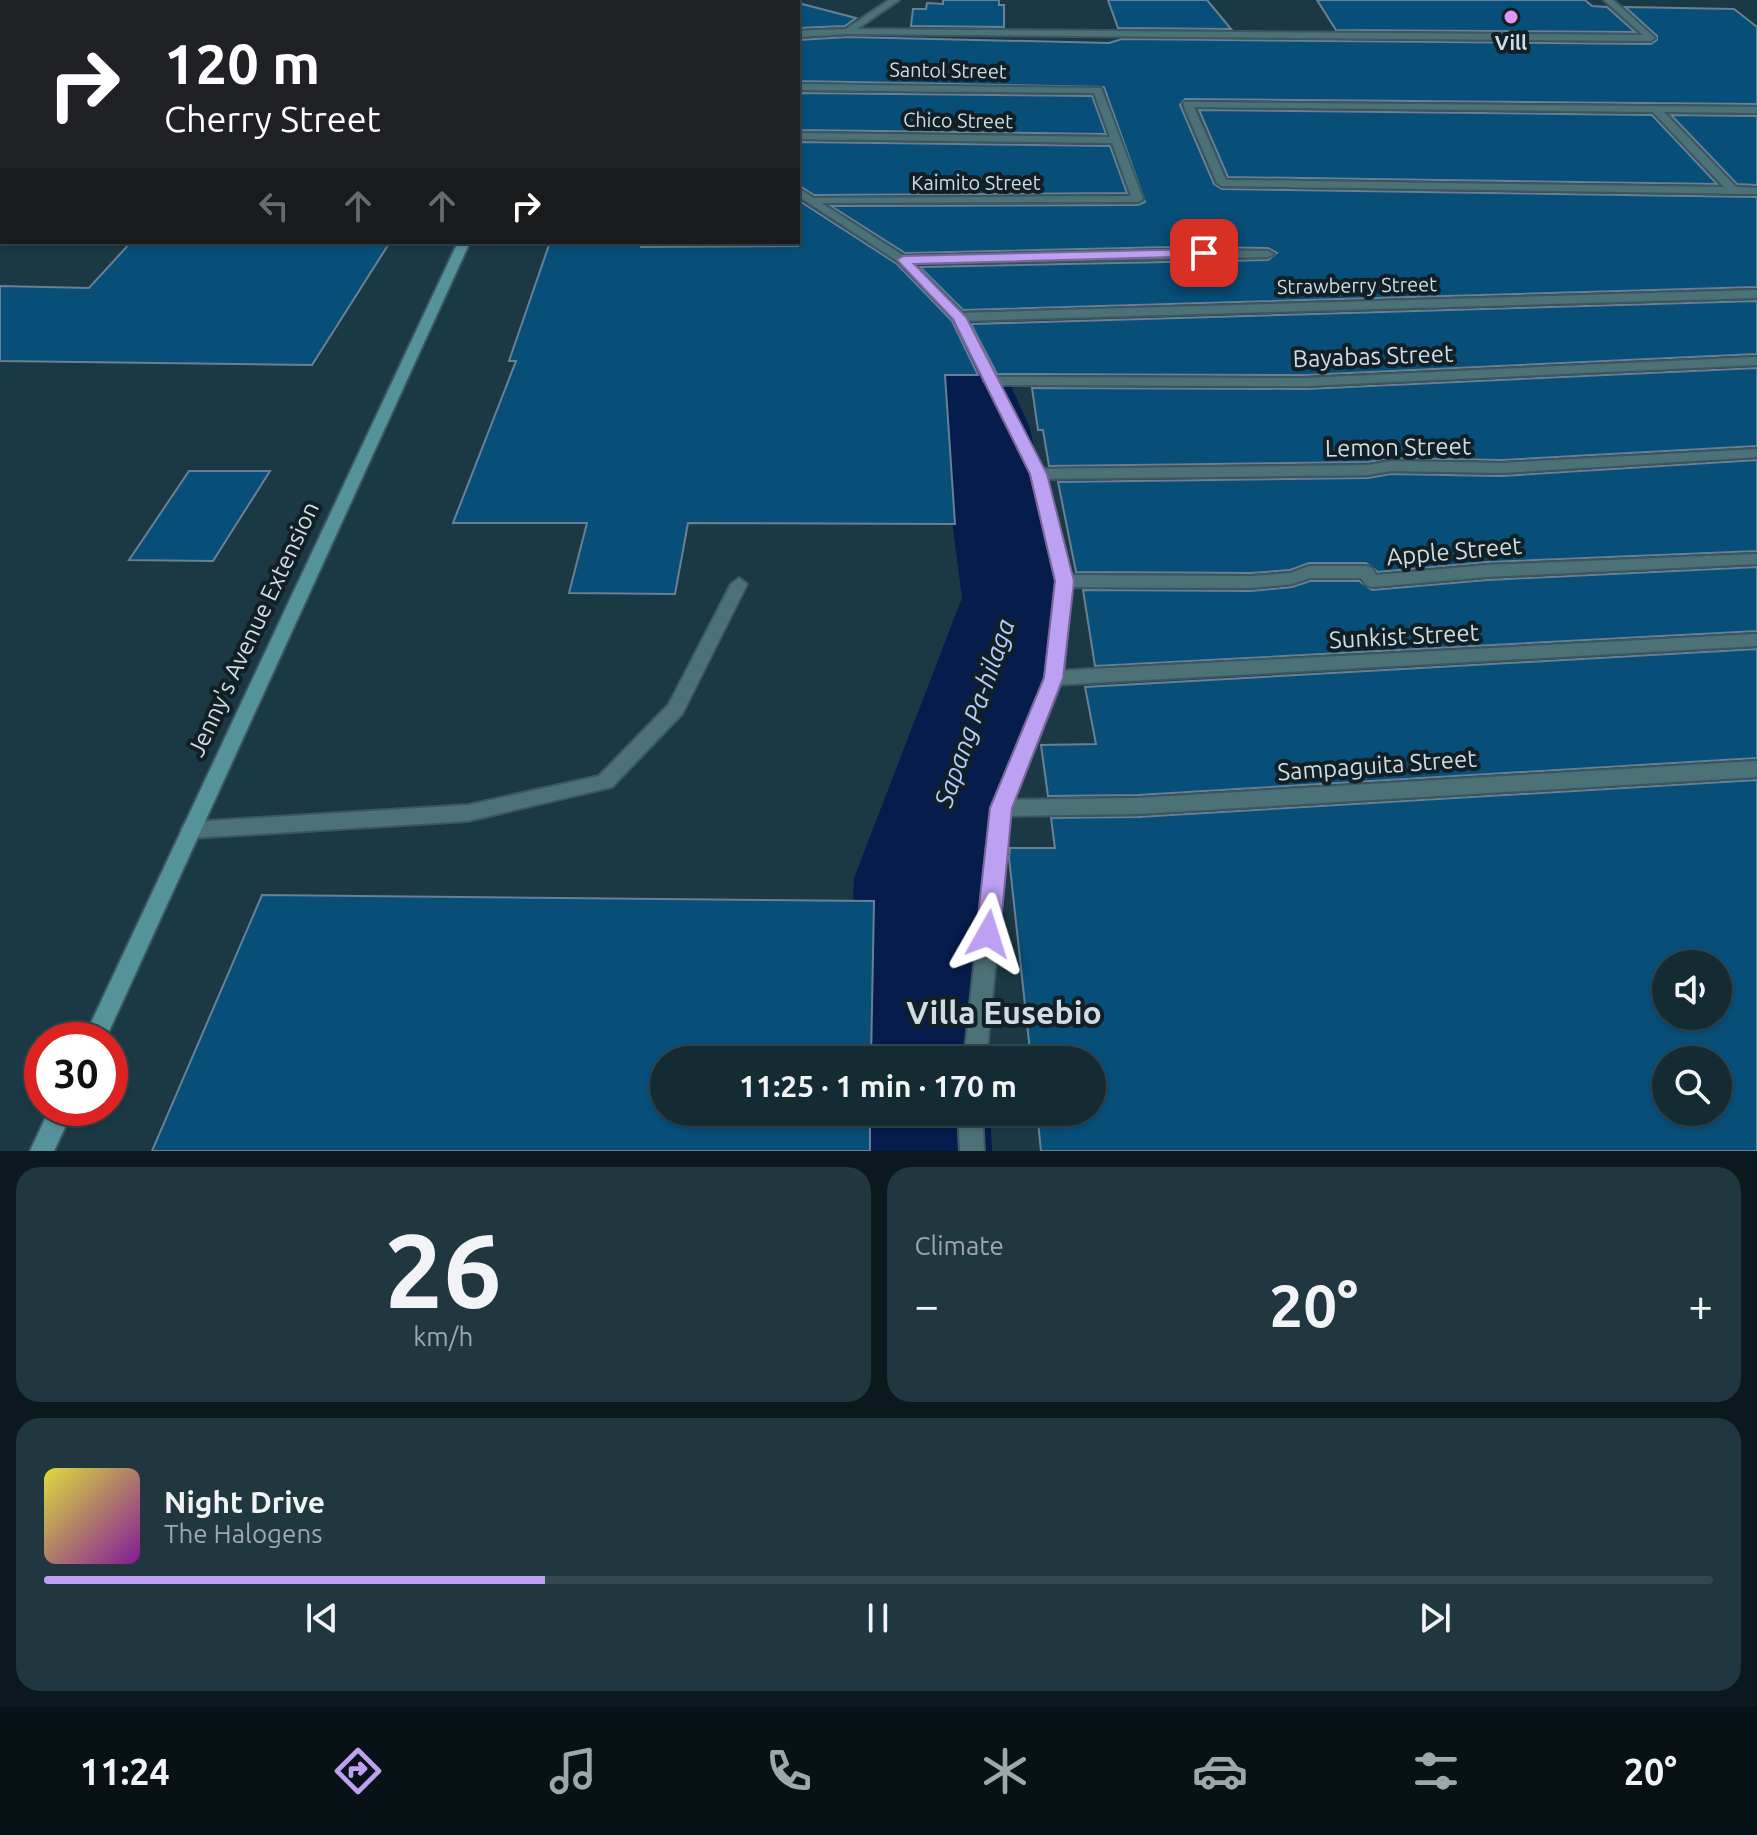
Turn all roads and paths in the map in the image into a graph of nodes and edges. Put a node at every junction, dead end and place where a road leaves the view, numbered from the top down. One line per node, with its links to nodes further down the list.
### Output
1 (895, 0): 3 (street)
2 (1608, 0): 3 (street)
3 (848, 31): 4 (street)
4 (800, 34)
5 (800, 87): 9 (street, Santol Street)
6 (1656, 109): 7 (street); 10 (street); 10 (street)
7 (1757, 110)
8 (800, 136): 9 (street, Chico Street)
9 (1117, 140): 13 (street, Kaimito Street)
10 (1733, 191): 11 (street)
11 (1757, 191)
12 (800, 192): 13 (street)
13 (813, 201): 15 (street)
14 (463, 244): 29 (street, Jenny's Avenue Extension)
15 (903, 260): 15 (street); 17 (street)
16 (1757, 294): 17 (street, Strawberry Street)
17 (959, 317): 19 (street)
18 (1757, 361): 19 (street, Bayabas Street)
19 (991, 381): 21 (street)
20 (1757, 453): 21 (street, Lemon Street)
21 (1038, 474): 23 (street)
22 (1757, 559): 23 (street, Apple Street)
23 (1064, 581): 26 (street)
24 (739, 584): 29 (street)
25 (1757, 640): 26 (street, Sunkist Street)
26 (1054, 678): 28 (street)
27 (1757, 769): 28 (street, Sampaguita Street)
28 (1001, 808): 31 (street)
29 (191, 830): 30 (street, Jenny's Avenue Extension)
30 (102, 1022)
31 (976, 1046)
32 (54, 1126): 34 (street)
33 (971, 1126): 35 (street)
34 (42, 1151)
35 (972, 1151)

